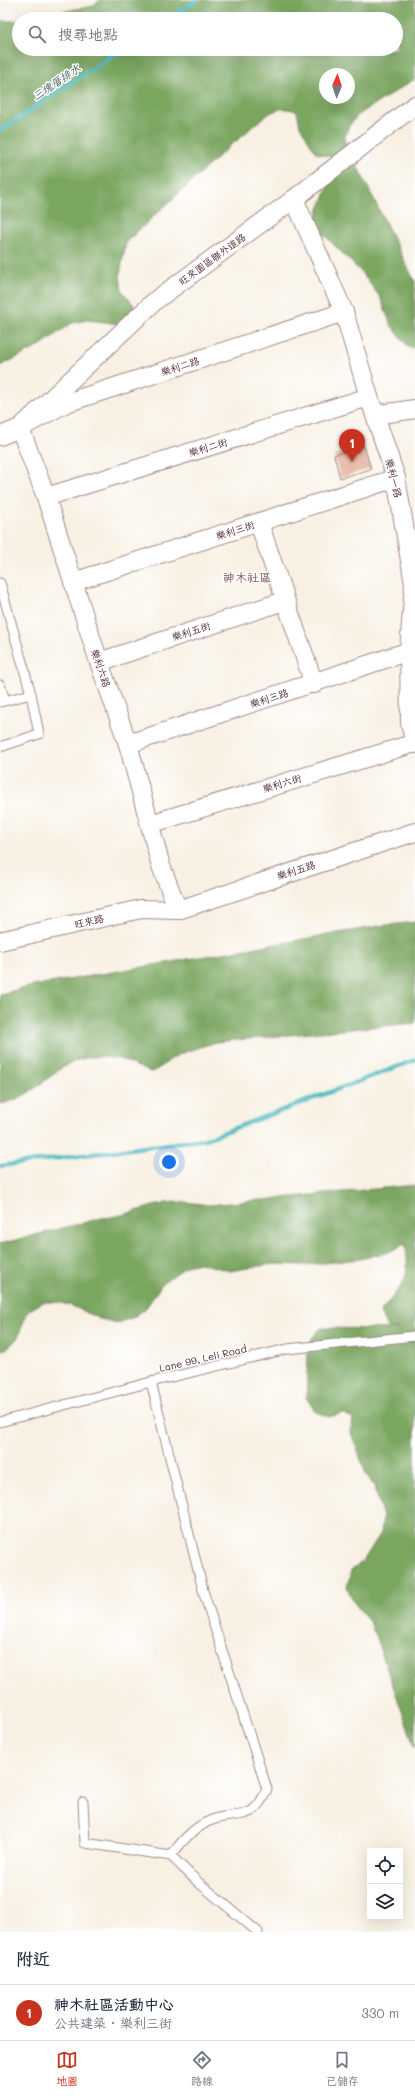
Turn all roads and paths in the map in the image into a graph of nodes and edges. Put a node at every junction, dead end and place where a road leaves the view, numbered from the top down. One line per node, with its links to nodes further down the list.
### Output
1 (415, 105): 2 (street, 旺來園區聯外道路)
2 (294, 199): 3 (street, 樂利一路); 7 (street, 旺來園區聯外道路)
3 (344, 312): 4 (street, 樂利一路); 7 (street, 樂利二路)
4 (369, 397): 6 (street, 樂利一路); 10 (street, 樂利二街)
5 (415, 409): 6 (street)
6 (375, 415): 9 (street, 樂利一路)
7 (20, 428): 8 (street); 10 (street, 樂利六路)
8 (0, 436)
9 (396, 478): 11 (street, 樂利三街); 15 (street, 樂利一路)
10 (46, 498): 12 (street, 樂利六路)
11 (259, 523): 12 (street, 樂利三街); 14 (street)
12 (73, 582): 16 (street, 樂利六路)
13 (0, 583): 19 (lane)
14 (284, 601): 16 (street, 樂利五街); 17 (street)
15 (412, 649): 17 (street, 樂利三路); 21 (street, 樂利一路)
16 (99, 662): 22 (street, 樂利六路)
17 (314, 684): 22 (street, 樂利三路)
18 (0, 685): 20 (lane)
19 (31, 694): 20 (lane); 23 (lane)
20 (2, 701)
21 (415, 743): 24 (street, 樂利六街)
22 (128, 744): 24 (street, 樂利六路)
23 (0, 747)
24 (150, 824): 26 (street, 樂利六路)
25 (415, 832): 26 (street, 樂利五路)
26 (178, 910): 27 (street, 旺來路)
27 (0, 941)
28 (415, 1336): 29 (lane, Lane 99, Leli Road)
29 (151, 1382): 30 (lane, Lane 99, Leli Road); 32 (lane)
30 (0, 1422)
31 (83, 1802): 32 (lane)
32 (171, 1856): 33 (lane)
33 (258, 1932)

